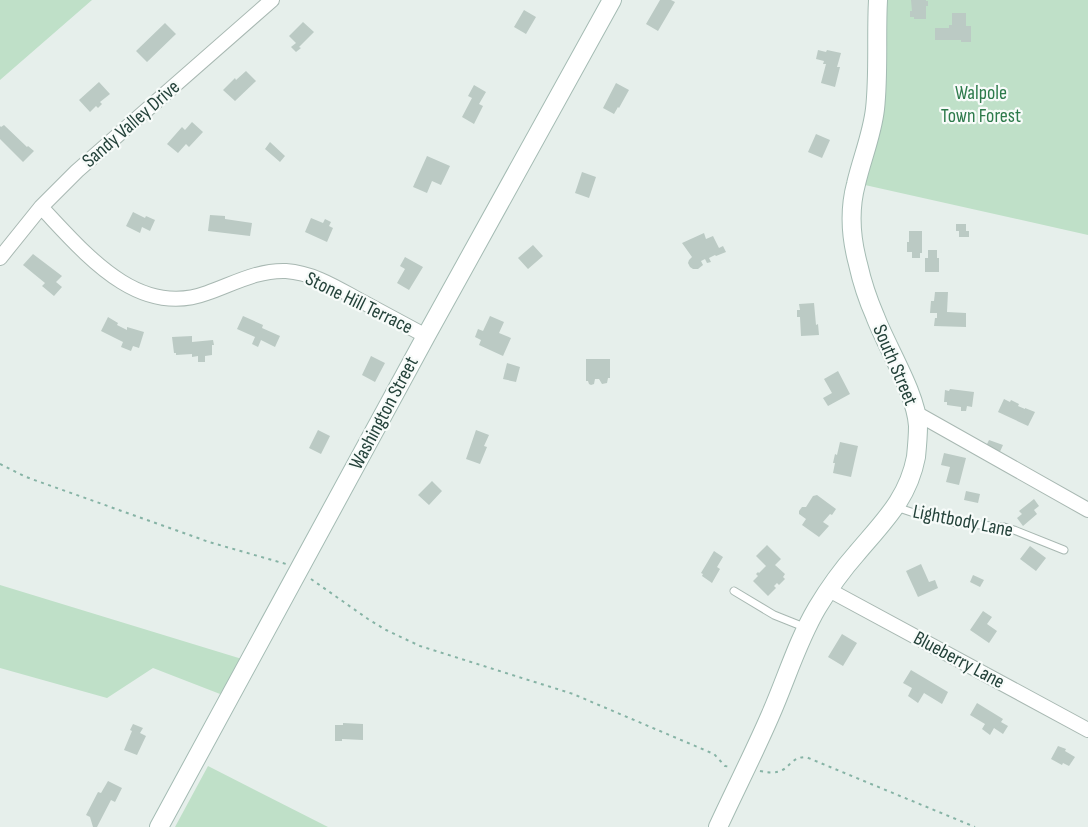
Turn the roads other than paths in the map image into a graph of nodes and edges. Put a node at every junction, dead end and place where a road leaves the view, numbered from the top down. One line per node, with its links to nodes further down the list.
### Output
1 (272, 0): 4 (street, Sandy Valley Drive)
2 (612, 0): 6 (main road, Washington Street)
3 (878, 0): 7 (main road, South Street)
4 (41, 207): 5 (street, Sandy Valley Drive); 6 (street, Stone Hill Terrace)
5 (0, 258)
6 (426, 336): 15 (main road, Washington Street)
7 (916, 413): 8 (main road, South Street); 9 (street)
8 (896, 507): 10 (lane, Lightbody Lane); 11 (main road, South Street)
9 (1088, 510)
10 (1064, 550)
11 (829, 590): 13 (main road, South Street); 14 (street, Blueberry Lane)
12 (734, 591): 13 (lane)
13 (807, 628): 16 (main road, South Street)
14 (1088, 730)
15 (159, 827)
16 (718, 827)

